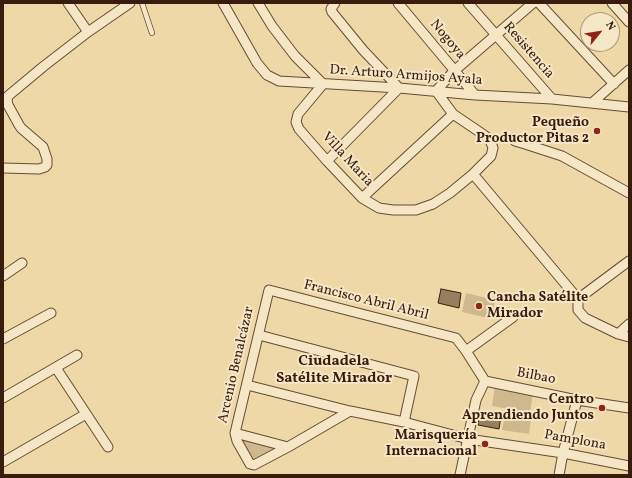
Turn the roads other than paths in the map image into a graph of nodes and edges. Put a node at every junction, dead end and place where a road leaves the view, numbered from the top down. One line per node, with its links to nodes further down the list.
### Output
1 (68, 3): 13 (street)
2 (130, 3): 13 (street)
3 (142, 3): 14 (lane)
4 (223, 3): 18 (street, Dr. Arturo Armijos Ayala)
5 (258, 3): 18 (street)
6 (398, 3): 17 (street, Nogoya)
7 (468, 3): 15 (street, Resistencia)
8 (533, 3): 15 (street)
9 (539, 3): 19 (street)
10 (612, 3): 12 (street)
11 (333, 6): 20 (street)
12 (629, 22)
13 (88, 32): 29 (street)
14 (152, 33)
15 (496, 36): 17 (street); 23 (street, Resistencia)
16 (629, 70): 19 (street)
17 (454, 71): 21 (street); 22 (street, Nogoya)
18 (323, 84): 20 (street, Dr. Arturo Armijos Ayala); 28 (street, Villa Maria)
19 (614, 84): 24 (street)
20 (400, 88): 21 (street, Dr. Arturo Armijos Ayala); 28 (street)
21 (436, 91): 22 (street, Dr. Arturo Armijos Ayala); 26 (street)
22 (475, 95): 23 (street, Dr. Arturo Armijos Ayala)
23 (552, 99): 24 (street, Dr. Arturo Armijos Ayala)
24 (592, 103): 25 (street, Dr. Arturo Armijos Ayala)
25 (629, 107)
26 (453, 114): 30 (street, Villa Maria); 32 (street)
27 (514, 142): 31 (street)
28 (327, 161): 32 (street, Villa Maria)
29 (3, 168)
30 (473, 174): 32 (street, Villa Maria); 37 (street)
31 (629, 193)
32 (362, 198)
33 (629, 261): 37 (street)
34 (22, 263): 35 (street)
35 (3, 276)
36 (269, 290): 42 (street, Arcenio Benalcázar); 45 (street, Francisco Abril Abril)
37 (578, 299): 41 (street)
38 (51, 313): 44 (street)
39 (513, 317): 45 (street)
40 (629, 324): 41 (street)
41 (618, 334): 43 (street)
42 (259, 335): 49 (street, Arcenio Benalcázar); 55 (street)
43 (629, 337)
44 (3, 339)
45 (466, 351): 48 (street)
46 (77, 355): 47 (street)
47 (56, 368): 50 (street); 54 (street)
48 (485, 381): 51 (street, Bilbao); 57 (street)
49 (247, 385): 53 (street, Pamplona); 56 (street, Arcenio Benalcázar)
50 (3, 398)
51 (577, 400): 52 (street, Bilbao); 60 (street)
52 (629, 408)
53 (350, 411): 55 (street, Pamplona); 59 (street)
54 (86, 414): 58 (street); 61 (street)
55 (404, 422): 57 (street, Pamplona)
56 (235, 433): 59 (street); 59 (street, Arcenio Benalcázar)
57 (468, 439): 60 (street, Pamplona); 63 (street)
58 (108, 447)
59 (288, 447)
60 (563, 453): 62 (street, Pamplona); 64 (street)
61 (4, 458)
62 (629, 466)
63 (460, 475)
64 (559, 475)

